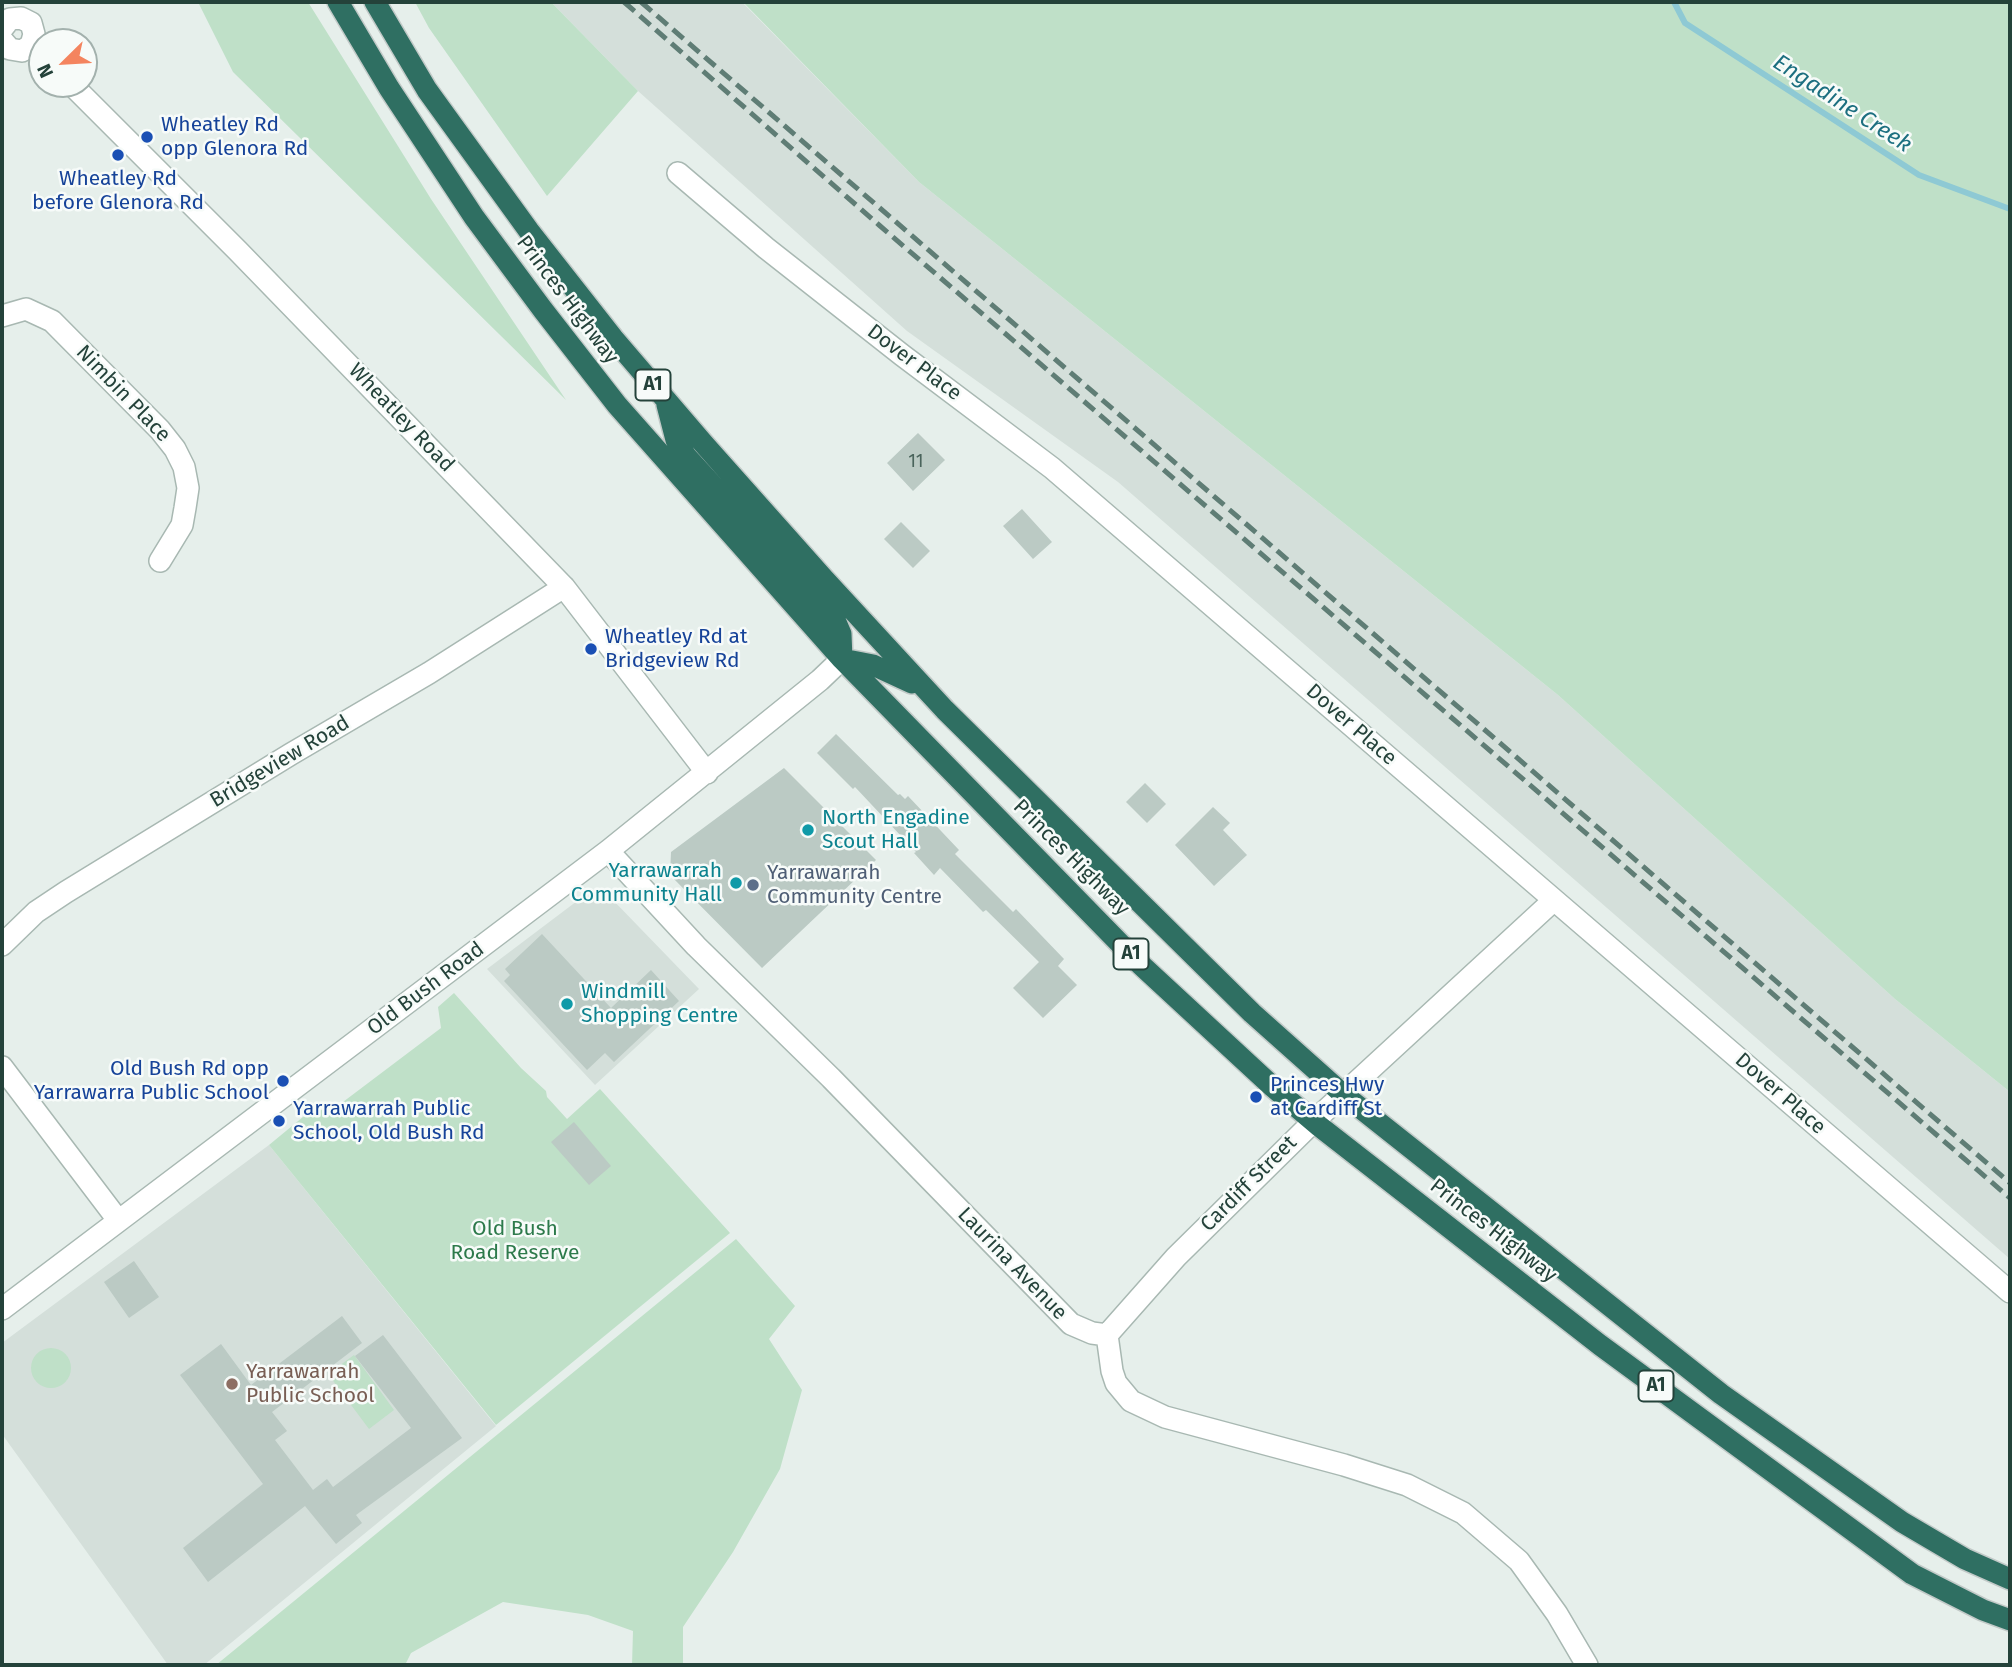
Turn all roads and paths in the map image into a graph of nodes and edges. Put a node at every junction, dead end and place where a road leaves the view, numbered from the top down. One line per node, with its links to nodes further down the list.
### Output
1 (338, 2): 12 (highway, Princes Highway / A1)
2 (375, 2): 9 (highway, Princes Highway / A1)
3 (32, 28): 4 (street)
4 (3, 35): 5 (street)
5 (28, 48)
6 (85, 98): 11 (street, Wheatley Road)
7 (678, 173): 16 (street, Dover Place)
8 (2, 316): 10 (street, Nimbin Place)
9 (665, 399): 12 (highway); 13 (highway, Princes Highway / A1)
10 (160, 561)
11 (564, 587): 14 (street, Wheatley Road); 17 (street, Bridgeview Road)
12 (842, 659): 13 (highway); 14 (street, Old Bush Road); 20 (highway, Princes Highway / A1)
13 (927, 691): 19 (highway, Princes Highway / A1)
14 (707, 773): 15 (street, Old Bush Road)
15 (608, 851): 21 (street, Old Bush Road); 24 (street, Laurina Avenue)
16 (1554, 900): 19 (street, Cardiff Street); 22 (street, Dover Place)
17 (2, 945)
18 (2, 1067): 21 (street)
19 (1344, 1095): 20 (street, Cardiff Street); 25 (highway, Princes Highway / A1)
20 (1313, 1122): 24 (street, Cardiff Street); 26 (highway, Princes Highway / A1)
21 (118, 1220): 23 (street, Old Bush Road)
22 (2010, 1292)
23 (2, 1310)
24 (1107, 1335): 27 (street)
25 (2010, 1579)
26 (2010, 1620)
27 (1587, 1665)

